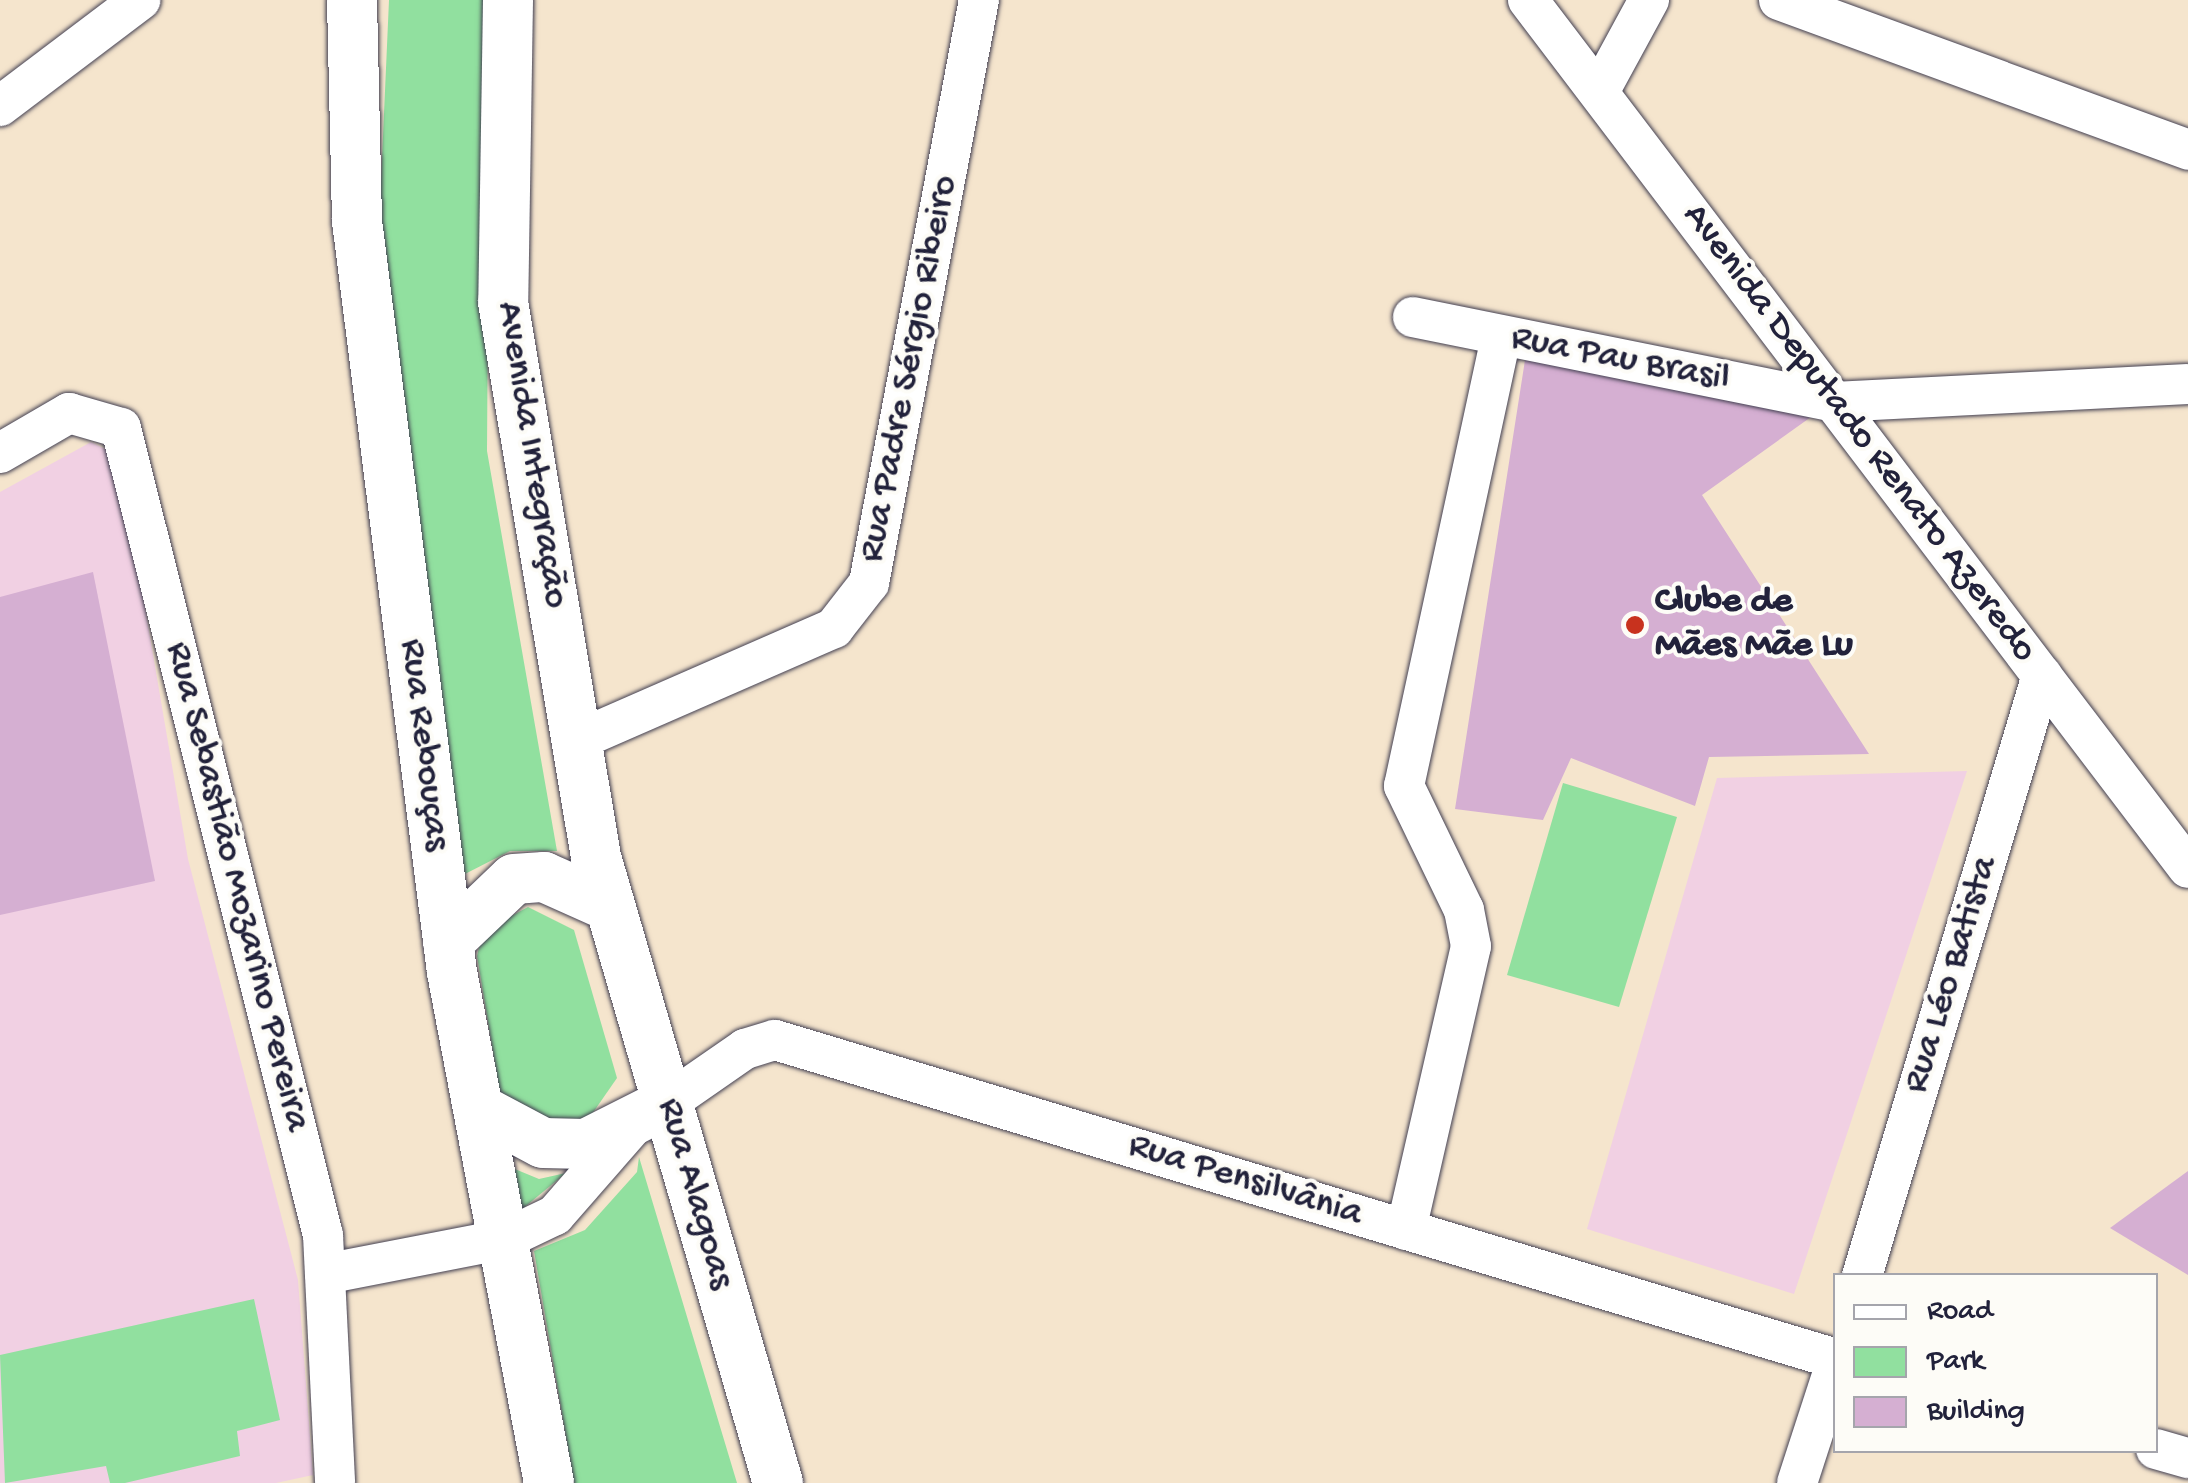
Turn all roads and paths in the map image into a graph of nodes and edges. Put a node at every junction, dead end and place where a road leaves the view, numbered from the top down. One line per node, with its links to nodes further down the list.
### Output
1 (140, 0): 9 (street)
2 (352, 0): 20 (street, Rua Rebouças)
3 (508, 0): 17 (street, Avenida Integração)
4 (980, 0): 17 (street, Rua Padre Sérgio Ribeiro)
5 (1528, 0): 8 (street, Avenida Deputado Renato Azeredo)
6 (1649, 0): 8 (street)
7 (1779, 0): 10 (street)
8 (1598, 92): 14 (street, Avenida Deputado Renato Azeredo)
9 (0, 106)
10 (2188, 150)
11 (1412, 317): 12 (street, Rua Pau Brasil)
12 (1501, 337): 14 (street, Rua Pau Brasil); 23 (street)
13 (2188, 384): 14 (street, Rua Pau Brasil)
14 (1834, 402): 16 (street, Avenida Deputado Renato Azeredo)
15 (0, 452): 26 (street, Rua Sebastião Mozarino Pereira)
16 (2042, 676): 18 (street, Avenida Deputado Renato Azeredo); 25 (street, Rua Léo Batista)
17 (578, 740): 19 (street, Avenida Integração)
18 (2188, 868)
19 (610, 906): 20 (street); 22 (street, Rua Alagoas)
20 (448, 942): 21 (street, Rua Rebouças)
21 (479, 1108): 22 (street); 24 (street, Rua Rebouças)
22 (649, 1116): 23 (street, Rua Pensilvânia); 24 (street, Rua Pensilvânia); 33 (street, Rua Alagoas)
23 (1406, 1230): 27 (street, Rua Pensilvânia)
24 (505, 1239): 26 (street, Rua Pensilvânia); 32 (street, Rua Rebouças)
25 (1863, 1273)
26 (325, 1274): 31 (street, Rua Sebastião Mozarino Pereira)
27 (1833, 1360)
28 (1833, 1371): 34 (street)
29 (2158, 1450): 30 (street)
30 (2188, 1458)
31 (335, 1483)
32 (549, 1483)
33 (778, 1483)
34 (1798, 1483)

